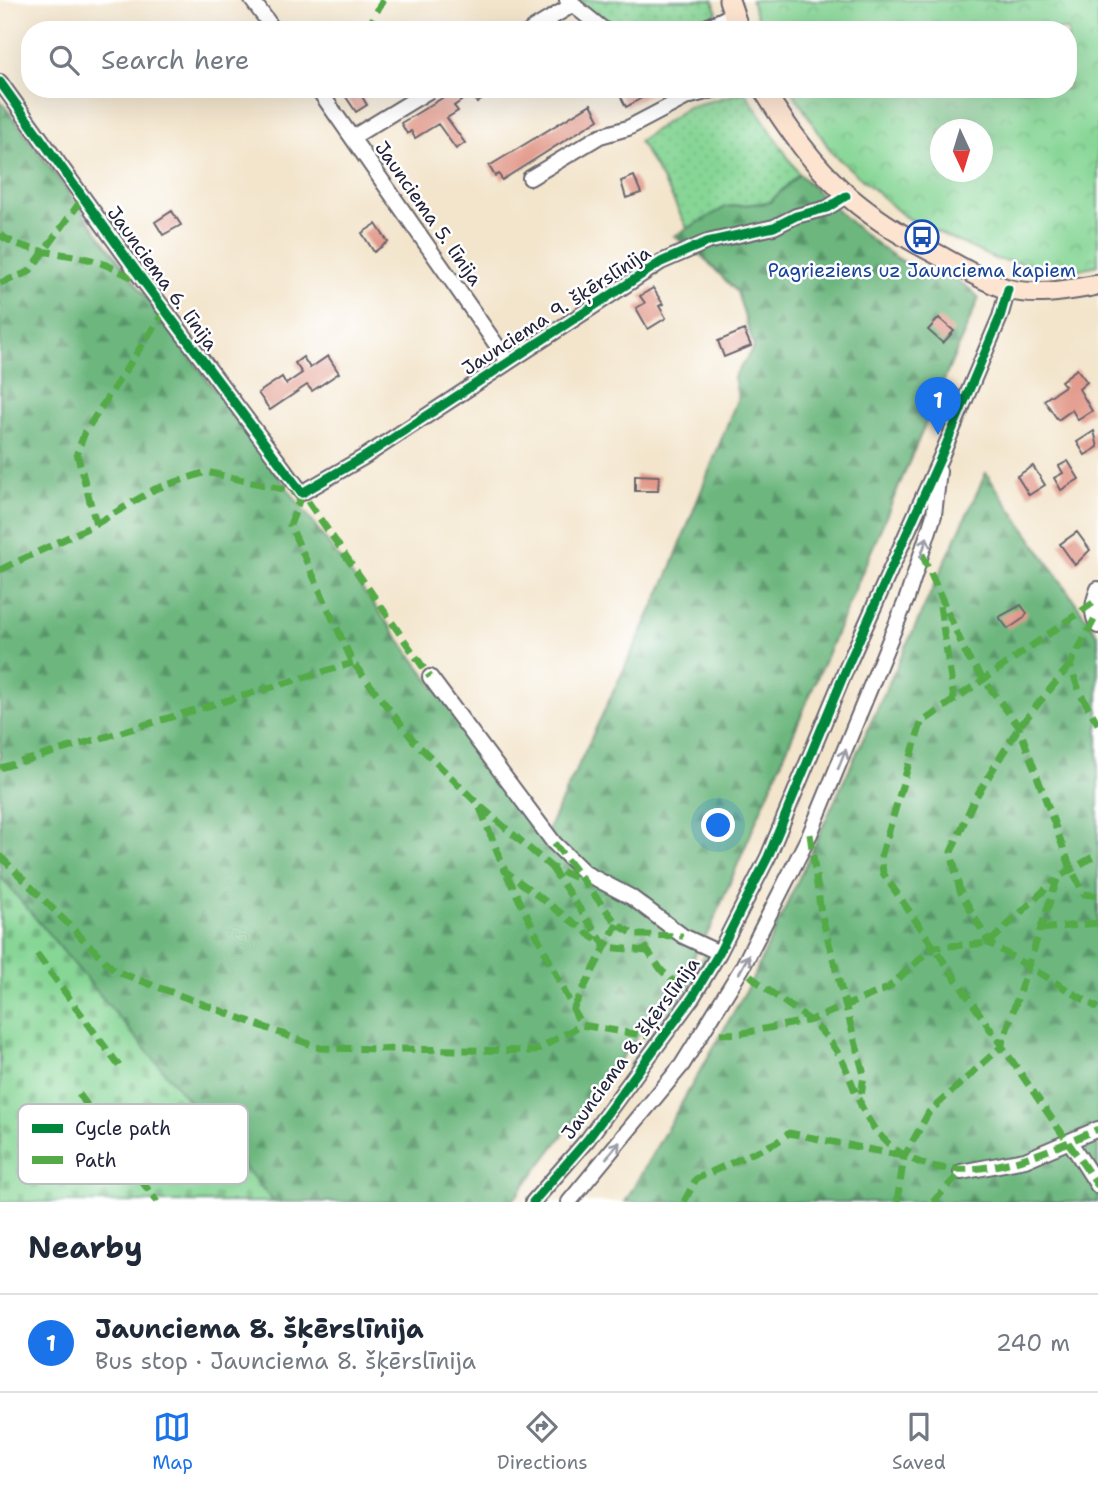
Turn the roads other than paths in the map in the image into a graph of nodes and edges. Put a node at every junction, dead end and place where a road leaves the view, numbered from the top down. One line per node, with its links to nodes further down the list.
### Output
1 (252, 0): 3 (street)
2 (570, 2): 4 (street); 5 (street)
3 (267, 21)
4 (544, 21)
5 (593, 21)
6 (0, 82): 18 (street, Jaunciema 6. līnija)
7 (325, 98): 11 (street, Jaunciema 5. līnija)
8 (417, 98): 11 (street)
9 (685, 98): 12 (street)
10 (768, 98): 13 (main road)
11 (353, 137): 16 (street, Jaunciema 5. līnija)
12 (530, 178)
13 (846, 196): 15 (main road); 16 (street, Jaunciema 9. šķērslīnija)
14 (1098, 285): 15 (main road)
15 (1008, 289): 17 (street, Jaunciema 8. šķērslīnija)
16 (507, 360): 18 (street, Jaunciema 9. šķērslīnija)
17 (940, 459): 27 (street, Jaunciema 8. šķērslīnija); 28 (street, Jaunciema 8. šķērslīnija, one-way to 17)
18 (302, 493)
19 (1098, 589): 20 (street)
20 (1098, 626)
21 (430, 677): 22 (street)
22 (713, 950)
23 (1098, 1129): 24 (street)
24 (1070, 1142): 25 (street); 26 (street)
25 (961, 1172)
26 (1098, 1186)
27 (533, 1202)
28 (569, 1202)

